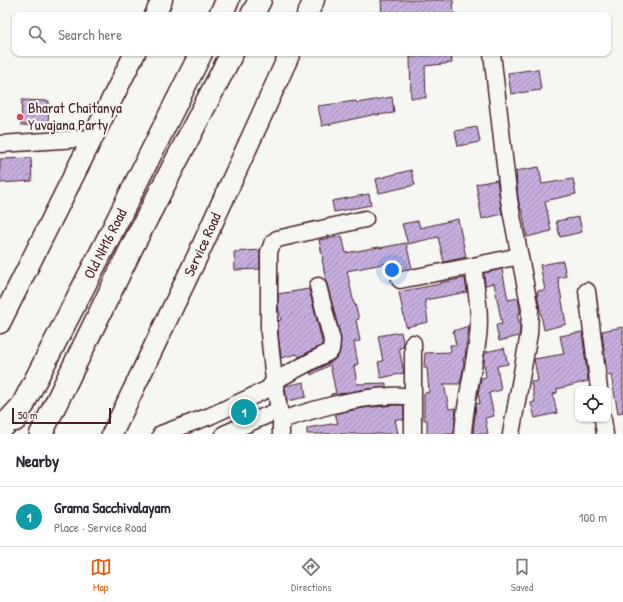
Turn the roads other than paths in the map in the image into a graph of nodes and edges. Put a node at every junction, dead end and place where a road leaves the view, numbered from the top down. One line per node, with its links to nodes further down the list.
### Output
1 (162, 0): 5 (street)
2 (228, 0): 6 (main road)
3 (260, 0): 7 (main road)
4 (314, 0): 8 (street)
5 (156, 12)
6 (222, 12)
7 (254, 12)
8 (308, 12)
9 (134, 56): 14 (street)
10 (200, 56): 27 (main road, Old NH16 Road)
11 (230, 56): 32 (main road, Old NH16 Road)
12 (289, 56): 33 (street, Service Road)
13 (492, 56): 17 (street)
14 (93, 138): 15 (street); 22 (street)
15 (0, 144)
16 (364, 219): 24 (street)
17 (519, 256): 18 (street); 38 (street)
18 (473, 266): 19 (street); 37 (street)
19 (400, 280)
20 (318, 286): 24 (street)
21 (587, 291): 25 (street)
22 (0, 323)
23 (413, 343): 26 (street)
24 (274, 381): 28 (street); 34 (street)
25 (600, 386)
26 (413, 397): 28 (street); 36 (street)
27 (24, 404): 30 (main road); 31 (main road, Old NH16 Road)
28 (280, 421): 35 (street)
29 (603, 422): 39 (street)
30 (0, 430)
31 (8, 434)
32 (41, 434)
33 (112, 434)
34 (161, 434)
35 (224, 434)
36 (413, 434)
37 (463, 434)
38 (511, 434)
39 (605, 434)

